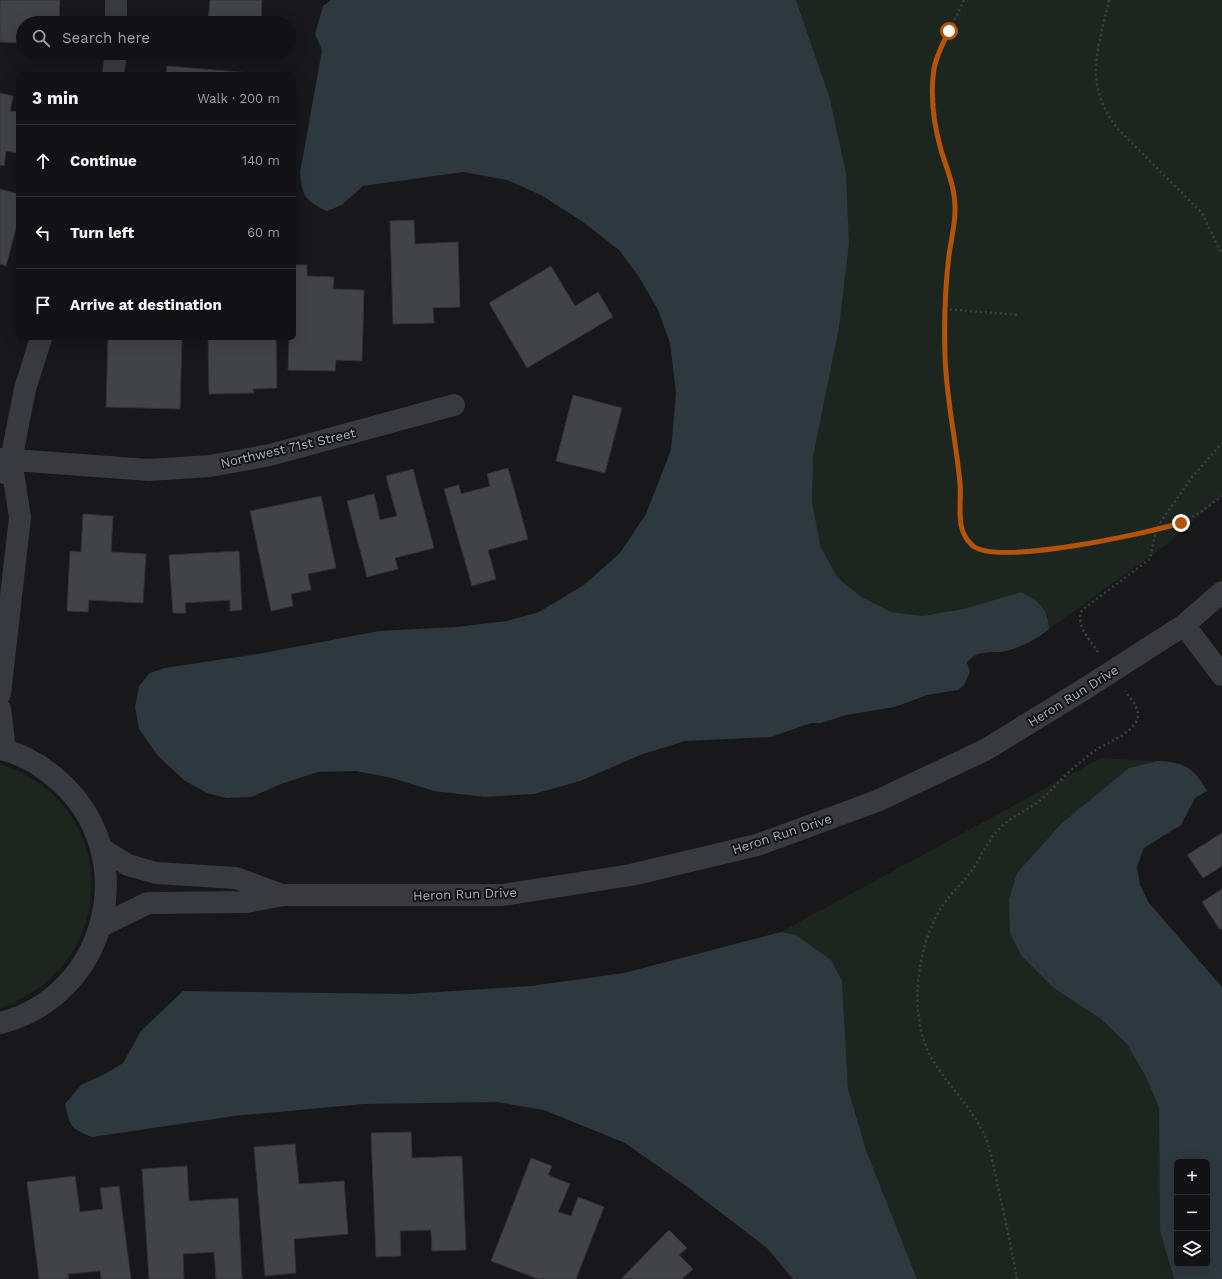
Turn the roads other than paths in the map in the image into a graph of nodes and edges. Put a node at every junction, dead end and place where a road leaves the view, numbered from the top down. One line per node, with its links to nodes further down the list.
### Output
1 (116, 0): 2 (street)
2 (116, 16)
3 (115, 60): 4 (street)
4 (113, 72)
5 (40, 340): 7 (street)
6 (454, 405): 7 (street, Northwest 71st Street)
7 (5, 459): 8 (street); 12 (street)
8 (0, 481)
9 (1222, 592): 10 (street, Heron Run Drive)
10 (1184, 625): 11 (street); 16 (street, Heron Run Drive)
11 (1222, 675)
12 (0, 694)
13 (0, 709): 14 (street)
14 (3, 750): 15 (street)
15 (102, 849): 16 (street, Heron Run Drive); 17 (street)
16 (283, 895): 17 (street, Heron Run Drive)
17 (101, 926): 18 (street)
18 (0, 1023)

